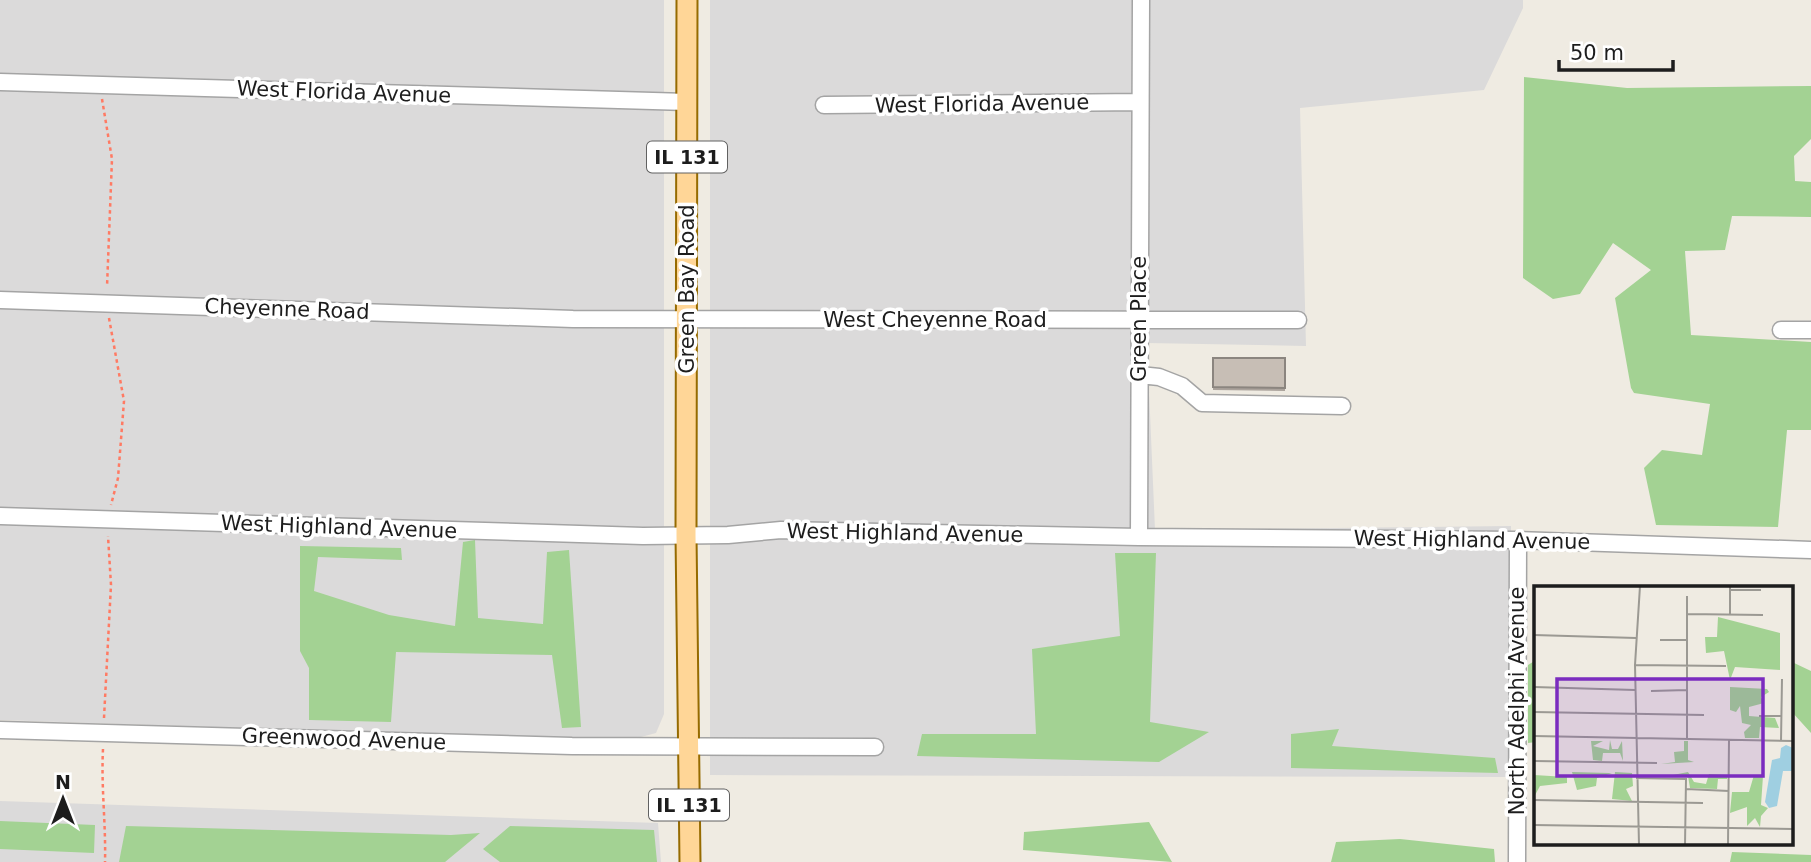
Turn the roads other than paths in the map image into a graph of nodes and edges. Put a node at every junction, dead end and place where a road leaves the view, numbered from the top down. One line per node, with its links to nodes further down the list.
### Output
1 (687, 0): 4 (main road, Green Bay Road / IL 131)
2 (1141, 0): 5 (street, Green Place)
3 (0, 82): 4 (street, West Florida Avenue)
4 (687, 102): 9 (main road, Green Bay Road / IL 131)
5 (1140, 102): 6 (street, West Florida Avenue); 10 (street, Green Place)
6 (824, 105)
7 (0, 300): 8 (street, Cheyenne Road)
8 (573, 318): 9 (street, West Cheyenne Road)
9 (686, 320): 10 (street, West Cheyenne Road); 17 (main road, Green Bay Road / IL 131)
10 (1138, 320): 11 (street, West Cheyenne Road); 14 (street, Green Place)
11 (1298, 320)
12 (1781, 330): 13 (street)
13 (1811, 330)
14 (1140, 375): 15 (street); 18 (street, Green Place)
15 (1342, 406)
16 (0, 516): 17 (street, West Highland Avenue)
17 (686, 535): 18 (street, West Highland Avenue); 22 (main road, IL 131)
18 (1139, 537): 19 (street, West Highland Avenue)
19 (1518, 540): 20 (street, West Highland Avenue); 25 (street, North Adelphi Avenue)
20 (1811, 550)
21 (0, 730): 22 (street, Greenwood Avenue)
22 (687, 747): 23 (street, Greenwood Avenue); 24 (main road, IL 131)
23 (876, 747)
24 (690, 862)
25 (1517, 862)

